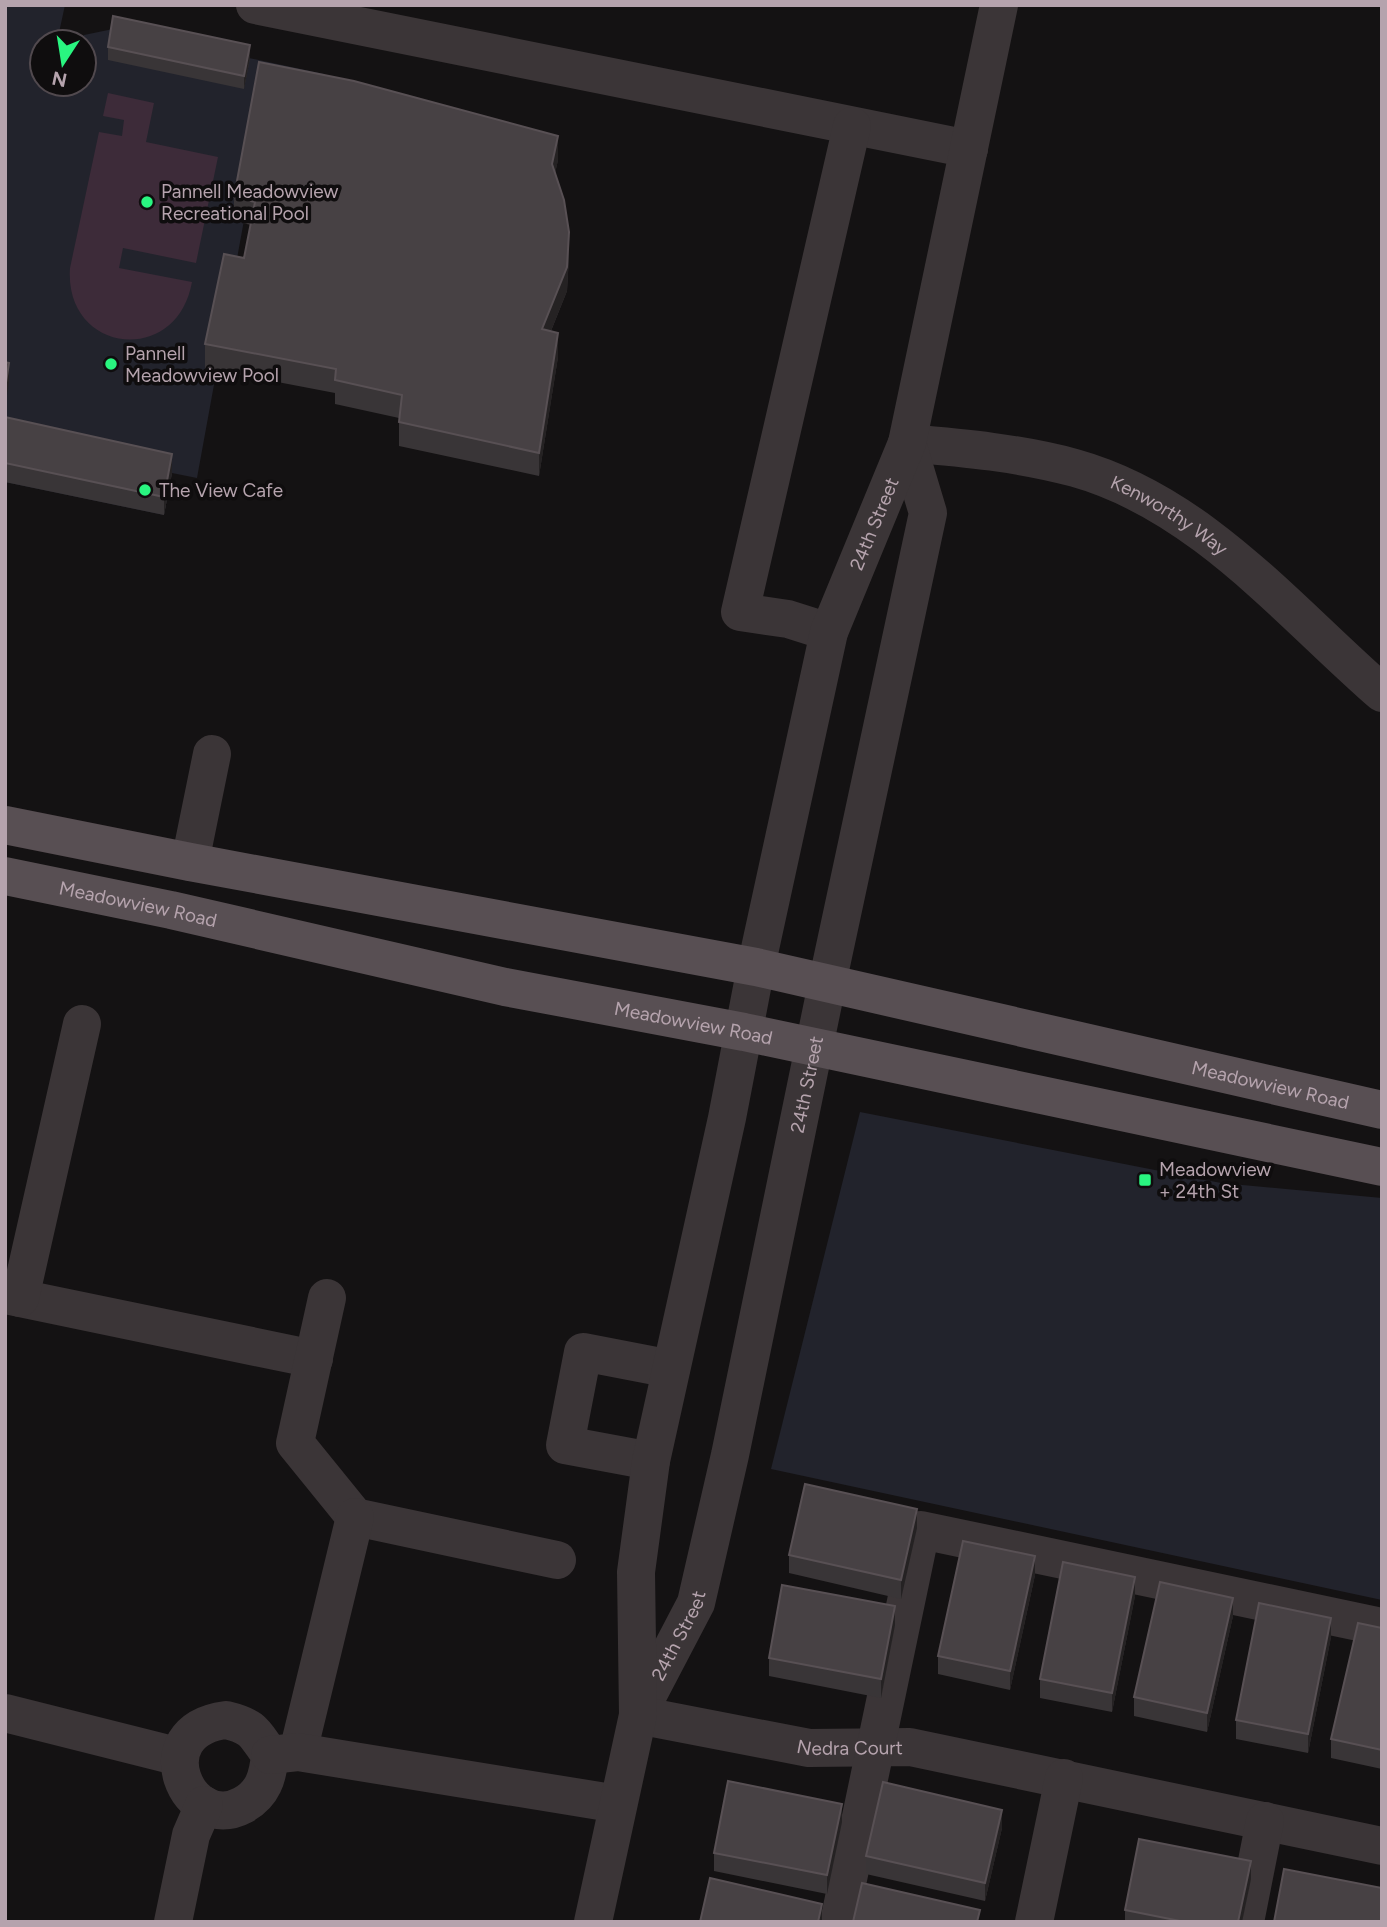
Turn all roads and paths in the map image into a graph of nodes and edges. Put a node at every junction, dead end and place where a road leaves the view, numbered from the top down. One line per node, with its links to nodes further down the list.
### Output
1 (255, 5): 3 (street)
2 (999, 5): 4 (street, 24th Street)
3 (852, 125): 4 (street); 6 (street)
4 (969, 149): 5 (street, 24th Street)
5 (907, 443): 6 (street, 24th Street); 7 (street, Kenworthy Way); 13 (street, 24th Street)
6 (829, 632): 12 (street, 24th Street)
7 (1382, 693)
8 (212, 754): 10 (street)
9 (5, 825): 10 (main road, Meadowview Road)
10 (190, 862): 12 (main road, Meadowview Road)
11 (5, 876): 15 (main road, Meadowview Road)
12 (756, 967): 13 (main road, Meadowview Road); 15 (street, 24th Street)
13 (827, 984): 16 (street, 24th Street); 17 (main road, Meadowview Road)
14 (82, 1024): 19 (street)
15 (744, 1032): 16 (main road, Meadowview Road); 22 (street, 24th Street)
16 (815, 1048): 18 (main road, Meadowview Road); 28 (street, 24th Street)
17 (1382, 1110)
18 (1382, 1167)
19 (13, 1296): 21 (street)
20 (327, 1298): 21 (street)
21 (314, 1359): 24 (street)
22 (671, 1369): 23 (street, 24th Street); 23 (street)
23 (650, 1461): 28 (street, 24th Street)
24 (355, 1517): 25 (street); 30 (street)
25 (557, 1560)
26 (1382, 1627): 29 (street)
27 (5, 1713): 31 (street)
28 (638, 1715): 29 (street, Nedra Court); 33 (street, 24th Street)
29 (876, 1747): 32 (street, Nedra Court); 39 (street)
30 (284, 1753): 31 (street); 33 (street); 34 (street)
31 (180, 1757): 34 (street)
32 (1064, 1778): 35 (street, Nedra Court); 40 (street)
33 (618, 1804): 38 (street, 24th Street)
34 (204, 1805): 37 (street)
35 (1265, 1821): 36 (street, Nedra Court); 41 (street)
36 (1382, 1846)
37 (173, 1922)
38 (593, 1922)
39 (839, 1922)
40 (1034, 1922)
41 (1245, 1922)

